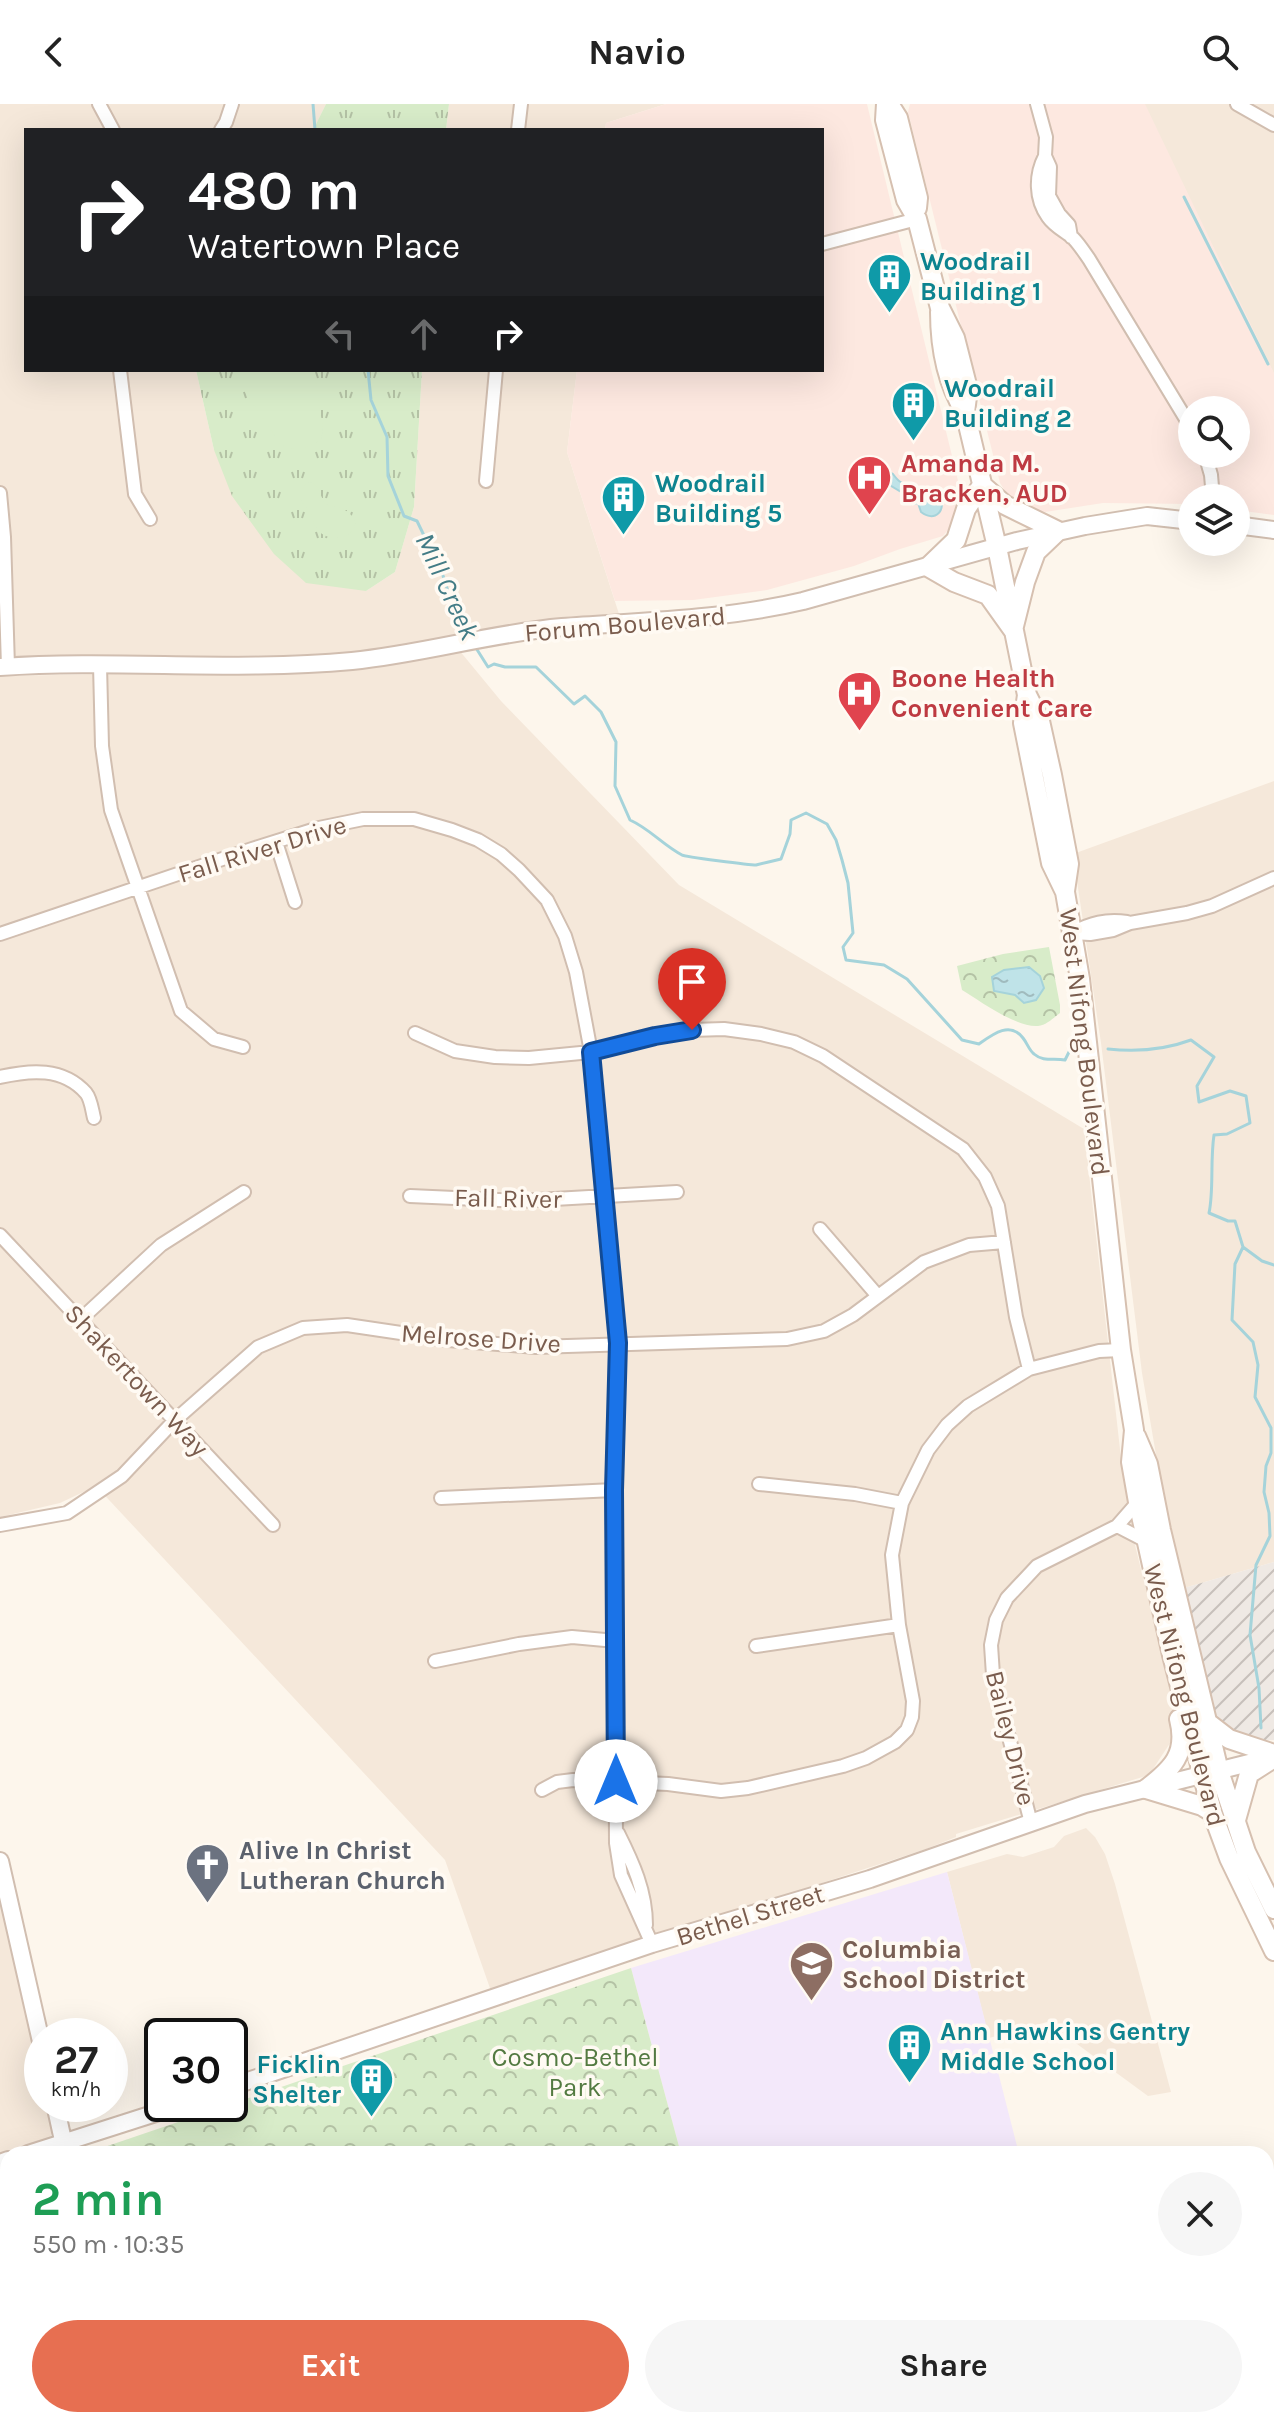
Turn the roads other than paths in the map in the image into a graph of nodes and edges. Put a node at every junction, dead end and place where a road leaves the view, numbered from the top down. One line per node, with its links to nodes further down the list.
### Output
1 (99, 104): 8 (street)
2 (232, 104): 9 (street)
3 (521, 104): 10 (street)
4 (887, 104): 11 (main road, West Nifong Boulevard)
5 (1037, 104): 15 (street)
6 (1237, 104): 7 (street)
7 (1274, 125)
8 (112, 128)
9 (222, 128)
10 (518, 128)
11 (917, 219): 12 (street); 17 (main road, West Nifong Boulevard)
12 (824, 243)
13 (120, 372): 19 (street)
14 (496, 372): 16 (street)
15 (1178, 406)
16 (486, 481)
17 (982, 485): 23 (main road); 25 (main road, West Nifong Boulevard); 26 (main road)
18 (0, 493): 24 (street)
19 (150, 519)
20 (1178, 519): 23 (street, Forum Boulevard)
21 (1250, 527): 22 (street)
22 (1274, 530)
23 (1058, 531): 25 (street, Forum Boulevard); 27 (main road)
24 (2, 537): 29 (street)
25 (997, 547): 26 (street, Forum Boulevard); 27 (main road, West Nifong Boulevard)
26 (928, 567): 27 (main road); 28 (street, Forum Boulevard)
27 (1013, 630): 30 (main road, West Nifong Boulevard)
28 (100, 665): 29 (street, Forum Boulevard); 35 (street)
29 (4, 667)
30 (1027, 695): 31 (main road, West Nifong Boulevard); 32 (main road, West Nifong Boulevard)
31 (1034, 778): 32 (main road); 36 (main road, West Nifong Boulevard)
32 (1063, 832): 36 (main road, West Nifong Boulevard)
33 (276, 842): 35 (street, Fall River Drive); 37 (street); 42 (street, Fall River Drive)
34 (1274, 878): 38 (street)
35 (139, 887): 39 (street, Fall River Drive); 41 (street)
36 (1065, 892): 38 (main road, West Nifong Boulevard)
37 (295, 902)
38 (1072, 933): 55 (main road, West Nifong Boulevard)
39 (0, 934)
40 (415, 1033): 42 (street)
41 (243, 1047)
42 (591, 1052): 48 (street, Fall River Drive); 51 (street)
43 (0, 1077): 44 (street)
44 (94, 1118)
45 (244, 1192): 53 (street)
46 (677, 1192): 48 (street, Fall River)
47 (410, 1196): 48 (street, Fall River)
48 (606, 1197): 54 (street, Fall River Drive)
49 (820, 1229): 52 (street)
50 (0, 1235): 53 (street, Shakertown Way)
51 (1004, 1242): 52 (street, Melrose Drive); 56 (street)
52 (877, 1295): 54 (street, Melrose Drive)
53 (80, 1320): 57 (street, Shakertown Way)
54 (618, 1343): 57 (street, Melrose Drive); 60 (street, Fall River Drive)
55 (1121, 1350): 56 (street); 58 (main road, West Nifong Boulevard)
56 (1029, 1369): 63 (street)
57 (174, 1421): 64 (street, Melrose Drive); 65 (street, Shakertown Way)
58 (1134, 1430): 62 (main road, West Nifong Boulevard); 73 (main road, West Nifong Boulevard)
59 (759, 1484): 63 (street)
60 (614, 1490): 61 (street); 69 (street, Fall River Drive)
61 (441, 1498)
62 (1138, 1502): 66 (street, Bailey Drive); 67 (main road, West Nifong Boulevard)
63 (902, 1503): 68 (street)
64 (0, 1525)
65 (273, 1525)
66 (1117, 1526): 67 (street); 81 (street, Bailey Drive)
67 (1146, 1541): 71 (main road, West Nifong Boulevard)
68 (899, 1625): 70 (street); 76 (street)
69 (616, 1641): 72 (street); 76 (street, Fall River Drive)
70 (756, 1646)
71 (1172, 1655): 75 (main road, West Nifong Boulevard); 77 (main road)
72 (435, 1661)
73 (1207, 1722): 74 (main road); 75 (main road, West Nifong Boulevard)
74 (1274, 1756): 75 (street, Bethel Street); 80 (main road)
75 (1210, 1773): 77 (street, Bethel Street); 79 (main road, West Nifong Boulevard); 80 (main road, West Nifong Boulevard)
76 (616, 1781): 78 (street); 84 (street, Fall River Drive)
77 (1146, 1789): 79 (main road); 81 (street, Bethel Street)
78 (542, 1790)
79 (1212, 1812): 85 (main road, West Nifong Boulevard)
80 (1235, 1822): 83 (main road, West Nifong Boulevard)
81 (1031, 1823): 84 (street, Bethel Street)
82 (0, 1861): 86 (street)
83 (1274, 1909)
84 (652, 1944): 87 (street, Bethel Street)
85 (1274, 1951)
86 (36, 2018)
87 (248, 2081)
88 (144, 2119): 91 (street)
89 (59, 2122): 90 (street)
90 (65, 2146)
91 (70, 2146)

